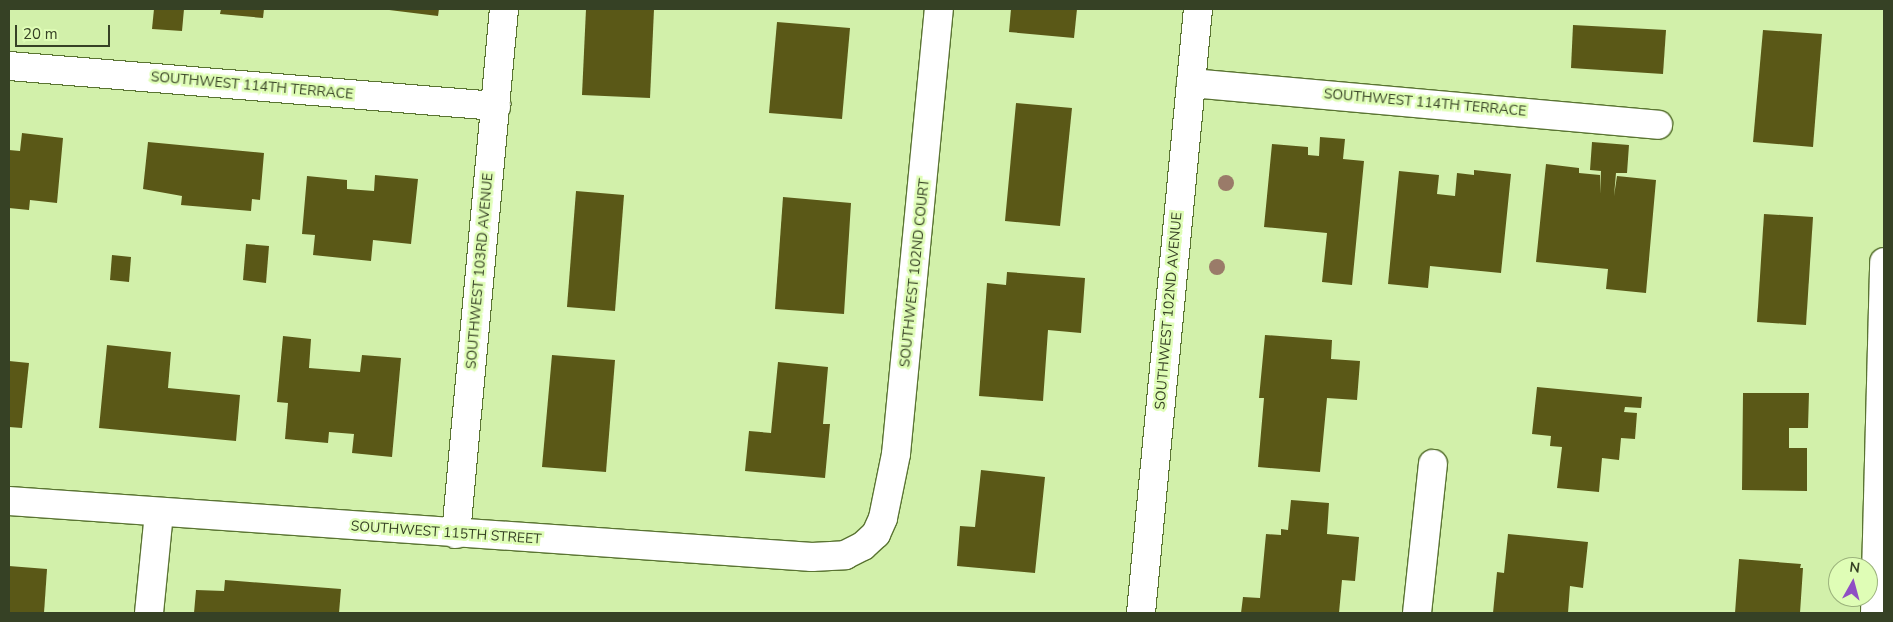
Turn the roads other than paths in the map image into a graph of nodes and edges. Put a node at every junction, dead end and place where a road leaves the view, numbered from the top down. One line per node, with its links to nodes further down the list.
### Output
1 (504, 9): 6 (street, SOUTHWEST 103RD AVENUE)
2 (939, 9): 13 (street, SOUTHWEST 102ND COURT)
3 (1198, 9): 5 (street, SOUTHWEST 102ND AVENUE)
4 (9, 66): 6 (street, SOUTHWEST 114TH TERRACE)
5 (1191, 83): 7 (street, SOUTHWEST 114TH TERRACE); 15 (street, SOUTHWEST 102ND AVENUE)
6 (496, 106): 12 (street, SOUTHWEST 103RD AVENUE)
7 (1658, 124)
8 (1884, 262): 17 (street)
9 (1433, 464): 16 (street)
10 (9, 501): 11 (street, SOUTHWEST 115TH STREET)
11 (159, 512): 12 (street, SOUTHWEST 115TH STREET); 14 (street)
12 (456, 534): 13 (street, SOUTHWEST 115TH STREET)
13 (876, 534)
14 (149, 613)
15 (1141, 613)
16 (1417, 613)
17 (1875, 613)

